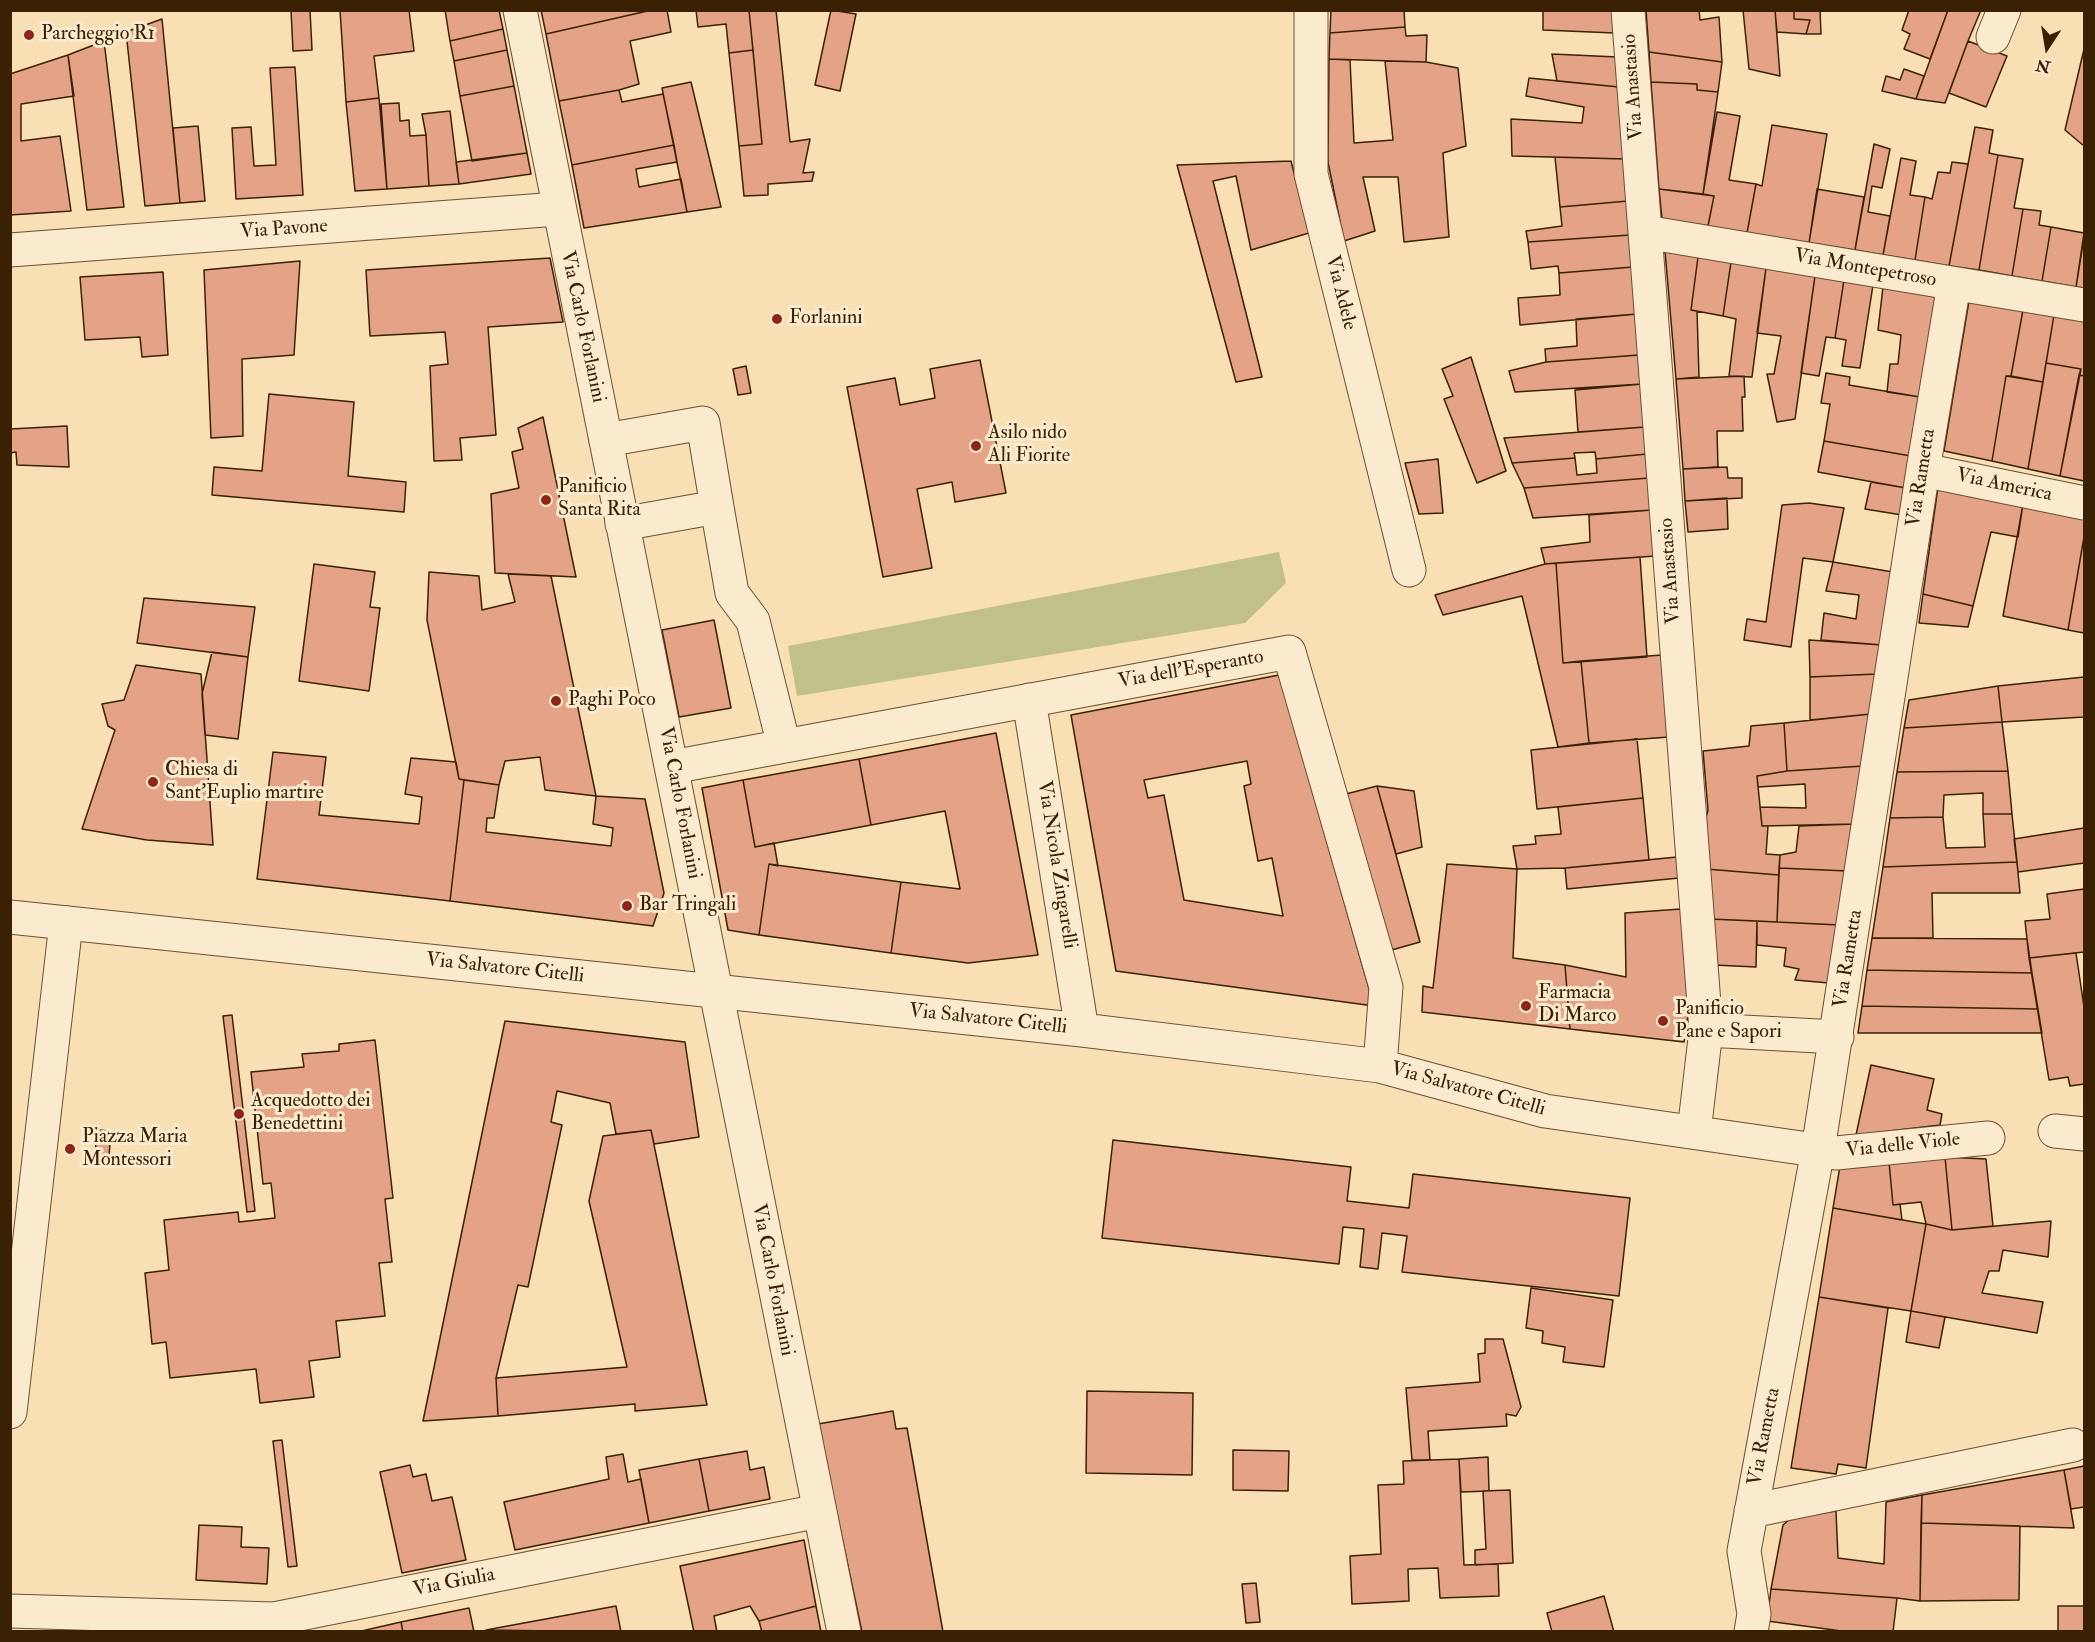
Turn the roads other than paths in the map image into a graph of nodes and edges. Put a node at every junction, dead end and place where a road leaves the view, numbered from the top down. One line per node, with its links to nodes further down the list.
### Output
1 (520, 10): 4 (street, Via Carlo Forlanini)
2 (1311, 10): 14 (street, Via Adele)
3 (1628, 10): 5 (street, Via Anastasio)
4 (558, 209): 6 (street, Via Pavone); 9 (street, Via Carlo Forlanini)
5 (1646, 232): 7 (street, Via Montepetroso); 22 (street, Via Anastasio)
6 (10, 250)
7 (1954, 284): 8 (street, Via Montepetroso); 10 (street, Via Rametta)
8 (2085, 305)
9 (606, 440): 12 (street); 13 (street, Via Carlo Forlanini)
10 (1923, 470): 11 (street, Via America); 23 (street, Via Rametta)
11 (2085, 503)
12 (717, 507): 13 (street); 16 (street)
13 (622, 524): 17 (street, Via Carlo Forlanini)
14 (1409, 570)
15 (1029, 700): 16 (street, Via dell'Esperanto); 21 (street, Via Nicola Zingarelli); 24 (street, Via dell'Esperanto)
16 (784, 746): 17 (street, Via dell'Esperanto)
17 (672, 766): 20 (street, Via Carlo Forlanini)
18 (10, 917): 19 (street, Via Salvatore Citelli)
19 (66, 923): 20 (street, Via Salvatore Citelli); 28 (street)
20 (714, 992): 21 (street, Via Salvatore Citelli); 30 (street, Via Carlo Forlanini)
21 (1082, 1030): 24 (street, Via Salvatore Citelli)
22 (1706, 1030): 23 (street); 25 (street, Via Anastasio)
23 (1837, 1037): 27 (street, Via Rametta)
24 (1380, 1066): 25 (street, Via Salvatore Citelli)
25 (1694, 1132): 27 (street, Via Salvatore Citelli)
26 (1988, 1138): 27 (street, Via delle Viole)
27 (1818, 1150): 31 (street, Via Rametta)
28 (10, 1412)
29 (2073, 1445): 31 (street)
30 (819, 1511): 33 (street, Via Giulia); 34 (street, Via Carlo Forlanini)
31 (1751, 1511): 35 (street, Via Rametta)
32 (10, 1611): 33 (street, Via Giulia)
33 (274, 1625)
34 (844, 1632)
35 (1751, 1632)

